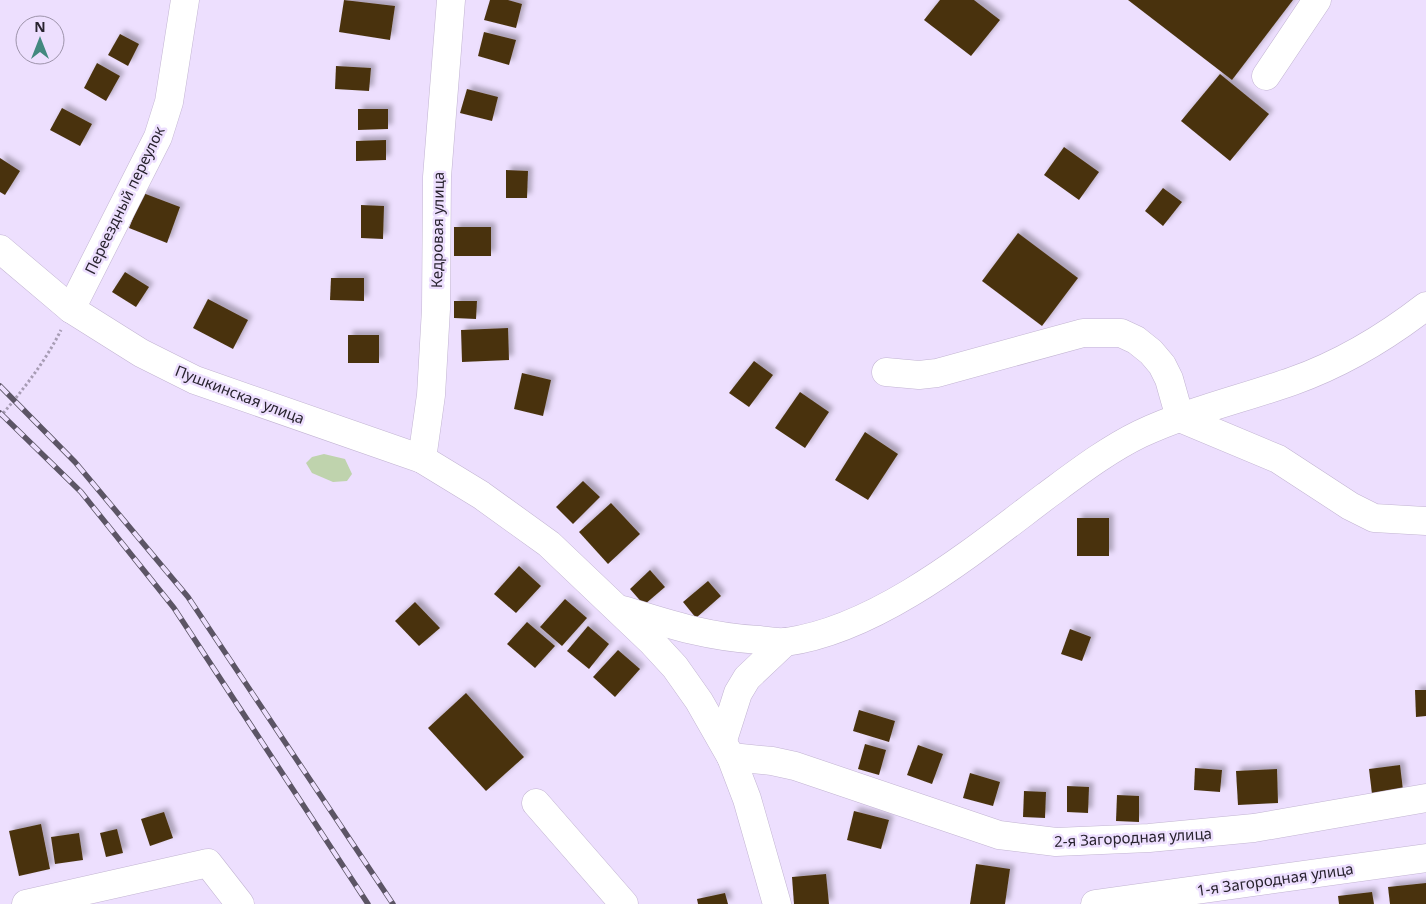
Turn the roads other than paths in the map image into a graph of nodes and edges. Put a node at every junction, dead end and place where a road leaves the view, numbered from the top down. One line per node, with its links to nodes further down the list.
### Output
1 (185, 0): 7 (street, Переездный переулок)
2 (451, 0): 10 (street, Кедровая улица)
3 (1317, 0): 4 (street)
4 (1266, 76)
5 (0, 249): 7 (street, Пушкинская улица)
6 (1426, 306): 9 (street)
7 (71, 309): 10 (street, Пушкинская улица)
8 (886, 372): 9 (street)
9 (1180, 418): 11 (street); 13 (street)
10 (422, 459): 12 (street, Пушкинская улица)
11 (1426, 521)
12 (620, 609): 13 (street); 14 (street, Пушкинская улица)
13 (785, 642): 14 (street)
14 (727, 749): 15 (street, 2-я Загородная улица); 21 (street, Пушкинская улица)
15 (1426, 798)
16 (536, 802): 20 (street)
17 (1426, 858): 22 (street, 1-я Загородная улица)
18 (26, 904): 19 (street)
19 (240, 904)
20 (624, 904)
21 (777, 904)
22 (1095, 904)

